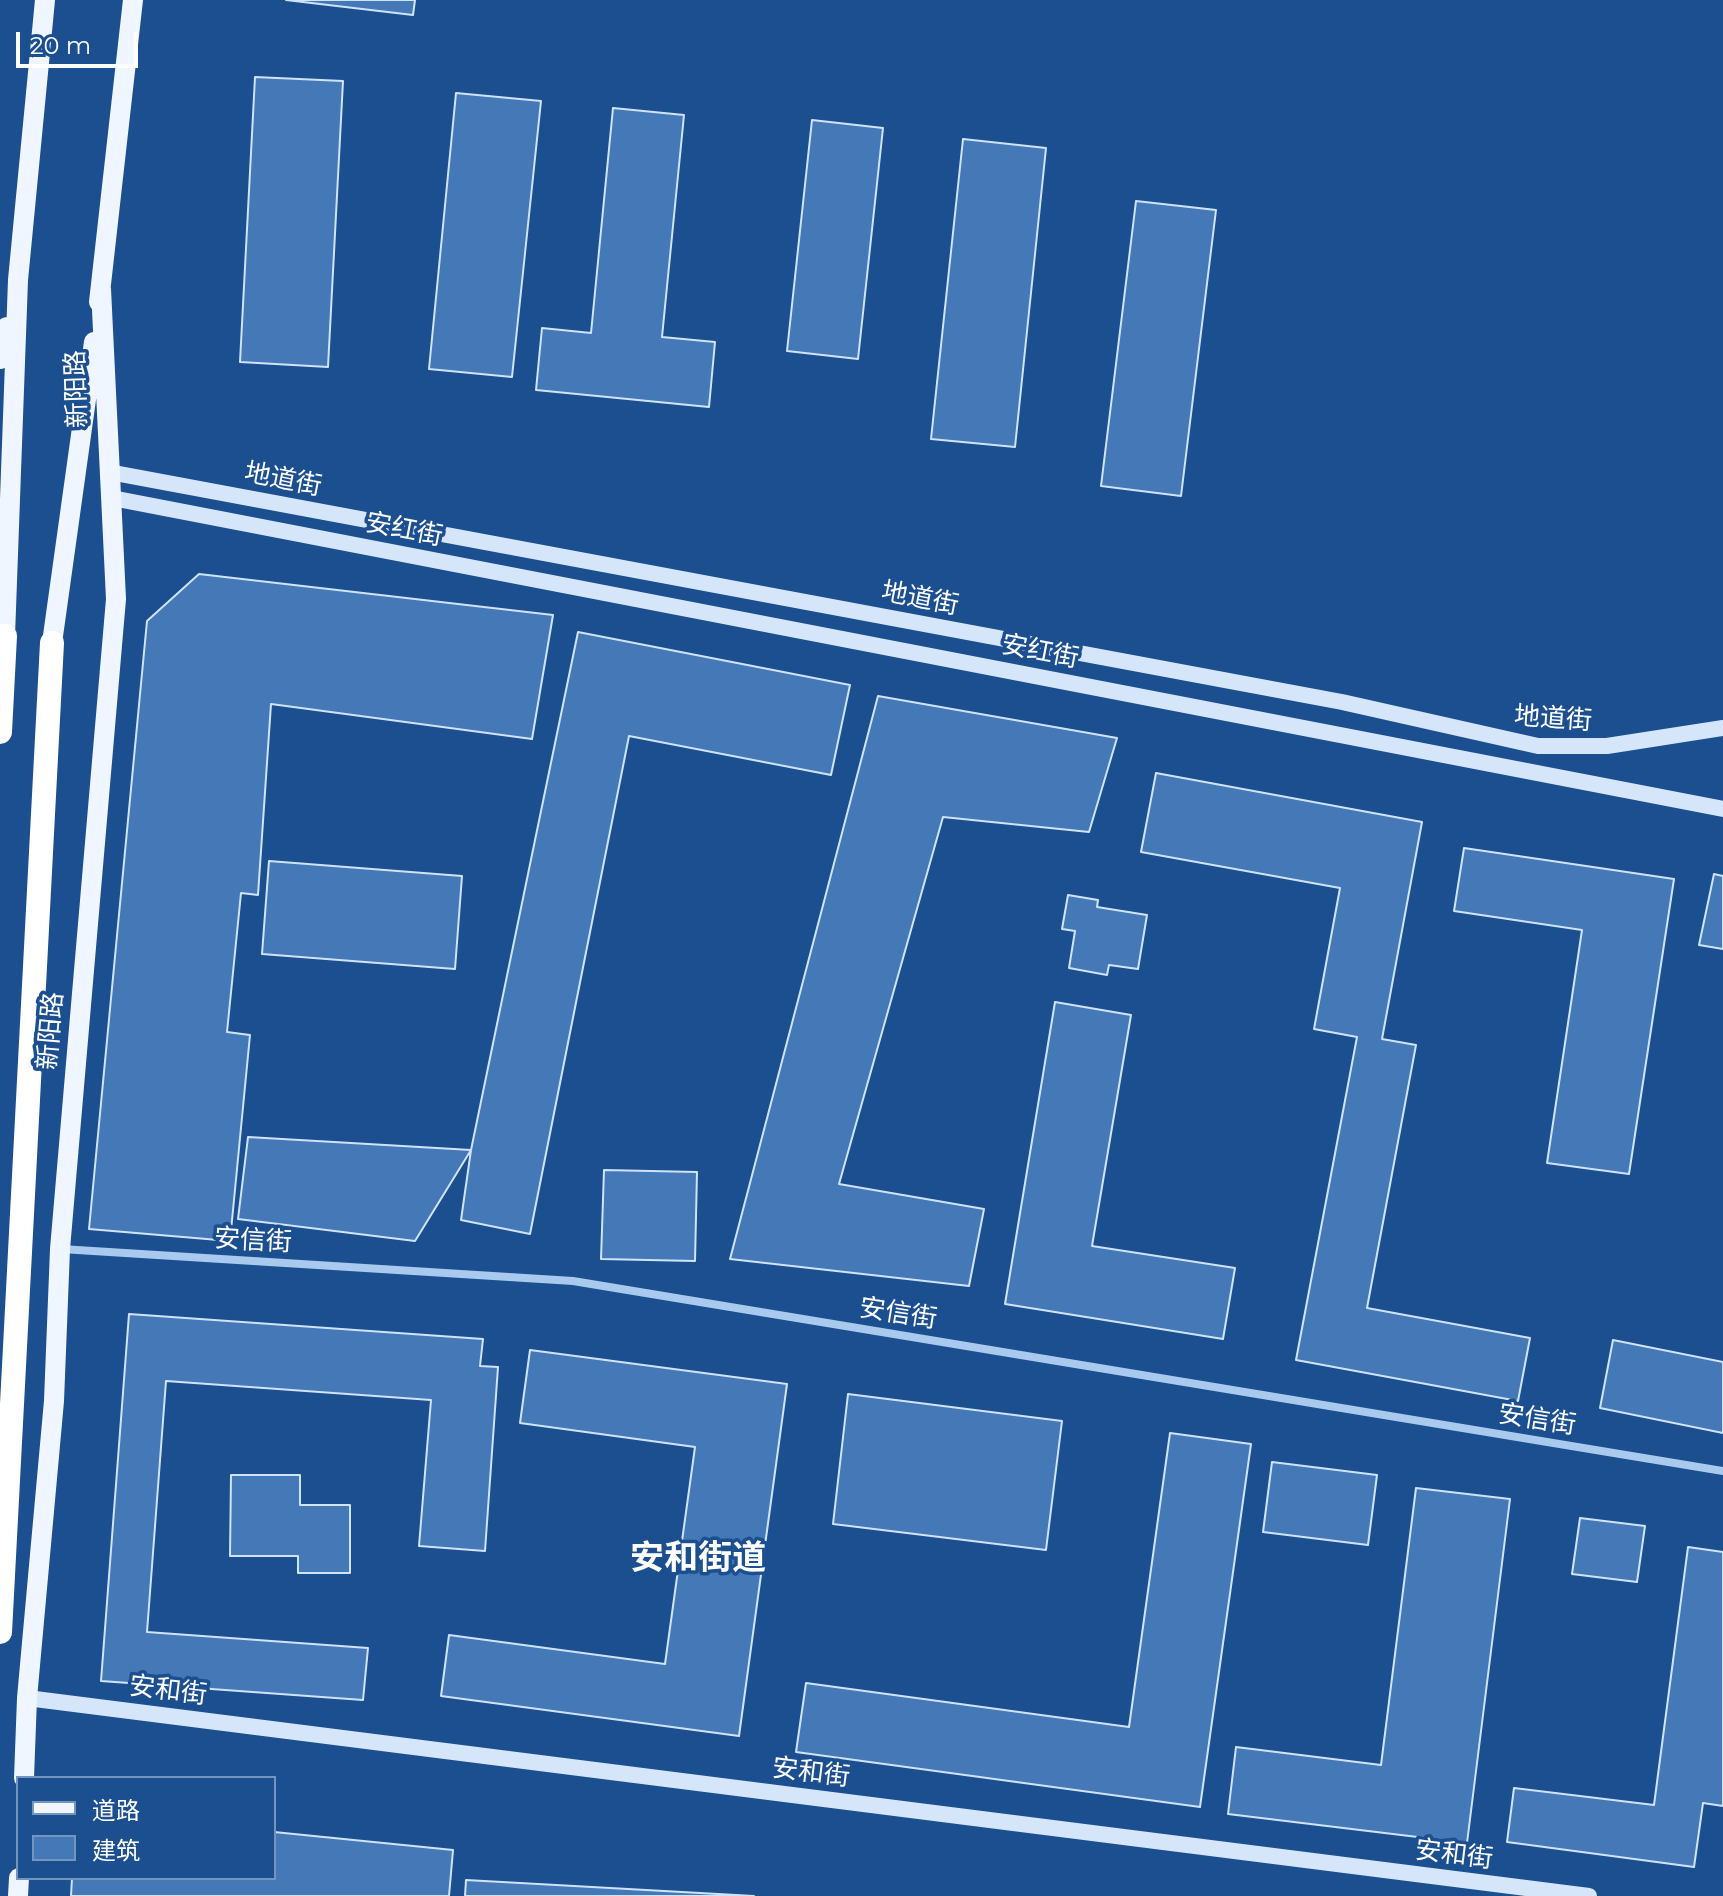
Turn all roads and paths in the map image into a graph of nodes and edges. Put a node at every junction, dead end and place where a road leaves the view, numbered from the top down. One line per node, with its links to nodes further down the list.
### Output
1 (45, 0): 3 (main road)
2 (133, 0): 4 (main road, 新阳路)
3 (18, 280): 5 (main road); 8 (main road)
4 (101, 289): 6 (main road, 新阳路); 9 (main road, 新阳路)
5 (0, 359)
6 (109, 472): 7 (main road, 新阳路); 10 (main road, 地道街)
7 (112, 498): 12 (main road, 安红街); 13 (main road, 新阳路)
8 (5, 636): 11 (highway)
9 (52, 643): 15 (highway, 新阳路)
10 (1723, 728)
11 (0, 732)
12 (1723, 809)
13 (60, 1249): 14 (street, 安信街); 16 (main road, 新阳路)
14 (1723, 1471)
15 (0, 1632)
16 (27, 1698): 17 (main road, 新阳路); 18 (main road, 安和街)
17 (24, 1776)
18 (1589, 1896)

